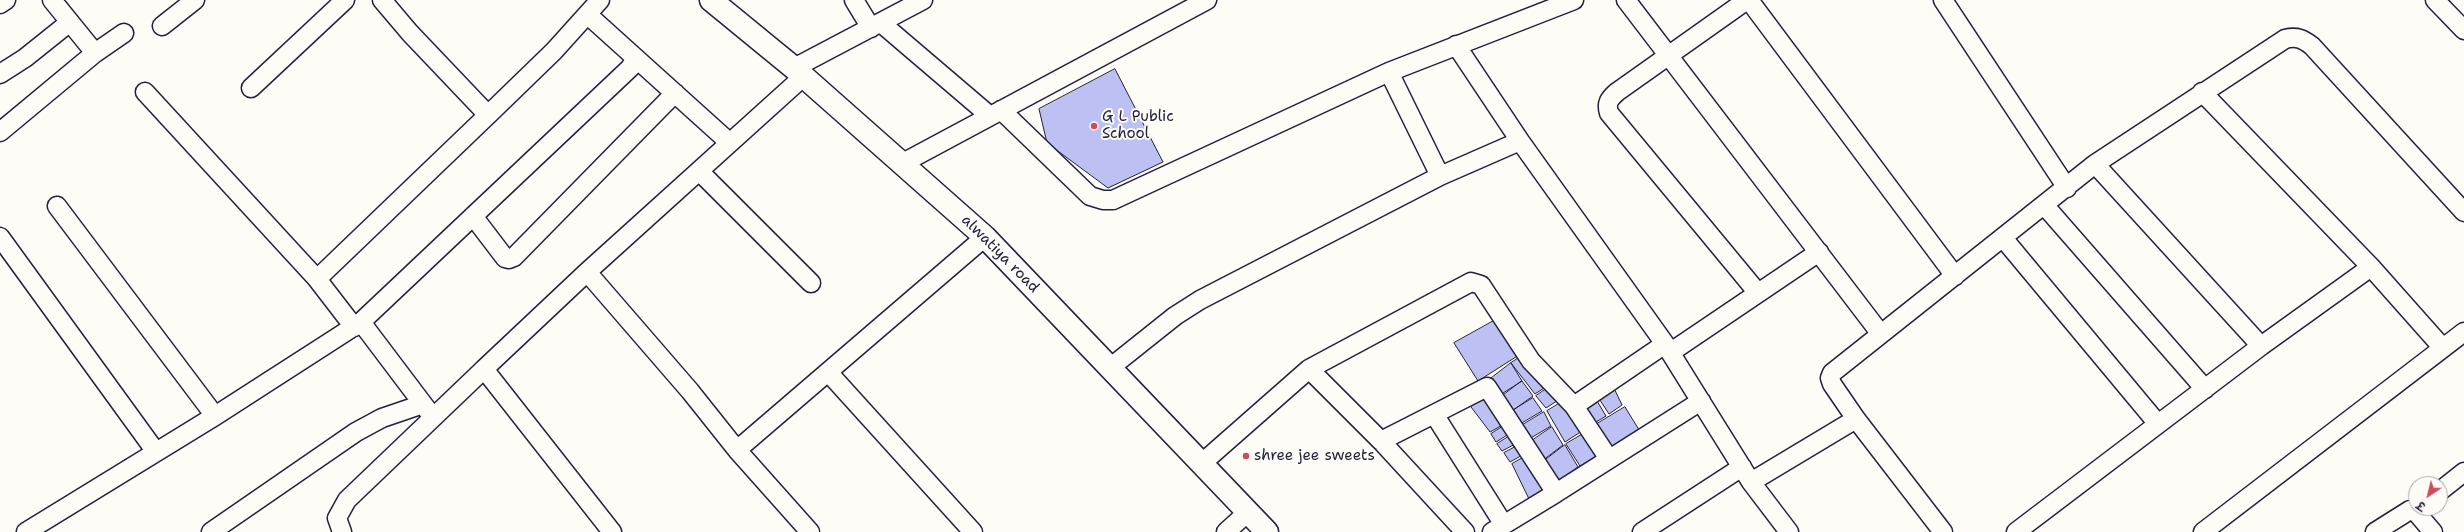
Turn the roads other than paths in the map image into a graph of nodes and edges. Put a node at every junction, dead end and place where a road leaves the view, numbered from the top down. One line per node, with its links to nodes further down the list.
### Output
1 (6, 0): 16 (street)
2 (52, 0): 18 (street)
3 (195, 0): 19 (street)
4 (345, 0): 30 (street)
5 (382, 0): 35 (street)
6 (600, 0): 17 (street)
7 (711, 0): 27 (street, alwatiya road)
8 (854, 0): 20 (street)
9 (923, 0): 20 (street)
10 (1207, 0): 34 (street)
11 (1574, 0): 23 (street)
12 (1626, 0): 25 (street)
13 (1748, 0): 25 (street); 54 (street)
14 (1943, 0): 43 (street)
15 (2435, 0): 21 (street)
16 (0, 4)
17 (588, 15): 26 (street); 35 (street)
18 (70, 22): 24 (street); 29 (street)
19 (162, 26)
20 (876, 26): 27 (street); 34 (street)
21 (2464, 30)
22 (124, 33): 24 (street)
23 (1456, 45): 28 (street); 37 (street)
24 (95, 53): 36 (street)
25 (1668, 56): 51 (street); 57 (street)
26 (636, 58): 33 (street); 47 (street)
27 (799, 72): 38 (street); 39 (street, alwatiya road)
28 (1388, 72): 34 (street); 42 (street)
29 (0, 74)
30 (250, 88)
31 (145, 92): 55 (street)
32 (2202, 92): 40 (street); 46 (street); 52 (street)
33 (675, 93): 38 (street); 47 (street)
34 (996, 113): 39 (street)
35 (488, 115): 55 (street)
36 (0, 132)
37 (1520, 141): 42 (street); 63 (street)
38 (730, 143): 41 (street)
39 (901, 164): 49 (street, alwatiya road)
40 (2095, 164): 43 (street); 61 (street)
41 (699, 171): 53 (street); 56 (street)
42 (1440, 176): 64 (street)
43 (2067, 188): 45 (street)
44 (57, 206): 73 (street)
45 (2045, 206): 50 (street); 68 (street)
46 (2464, 212)
47 (473, 216): 58 (street)
48 (0, 237): 78 (street)
49 (985, 237): 64 (street, alwatiya road); 67 (street)
50 (2003, 238): 54 (street); 75 (street)
51 (1819, 252): 57 (street); 60 (street)
52 (2371, 267): 61 (street); 62 (street)
53 (587, 272): 65 (street); 77 (street)
54 (1955, 276): 60 (street)
55 (317, 279): 58 (street)
56 (811, 283)
57 (1758, 293): 63 (street)
58 (358, 325): 71 (street); 73 (street)
59 (2464, 332): 62 (street)
60 (1880, 334): 74 (street)
61 (2261, 346): 68 (street)
62 (2442, 347): 102 (street)
63 (1668, 348): 69 (street); 70 (street)
64 (1111, 367): 80 (street, alwatiya road)
65 (484, 369): 71 (street); 92 (street)
66 (1309, 369): 70 (street); 76 (street); 80 (street)
67 (828, 372): 77 (street); 94 (street)
68 (2205, 389): 75 (street)
69 (1701, 401): 79 (street); 82 (street)
70 (1574, 406): 79 (street)
71 (428, 411): 90 (street); 91 (street)
72 (1434, 414): 76 (street); 84 (street); 88 (street)
73 (215, 416): 78 (street)
74 (1856, 419): 82 (street); 100 (street)
75 (2158, 424): 101 (street)
76 (1381, 441): 97 (street)
77 (738, 450): 93 (street)
78 (156, 452): 89 (street)
79 (1609, 460): 84 (street)
80 (1201, 464): 86 (street, alwatiya road)
81 (2464, 472): 83 (street)
82 (1747, 474): 98 (street); 99 (street)
83 (2448, 485)
84 (1556, 493): 88 (street)
85 (2408, 510): 103 (street)
86 (1248, 512): 95 (street); 96 (street, alwatiya road)
87 (2421, 516): 104 (street)
88 (1498, 528)
89 (26, 532)
90 (211, 532)
91 (342, 532)
92 (612, 532)
93 (810, 532)
94 (973, 532)
95 (1226, 532)
96 (1267, 532)
97 (1466, 532)
98 (1642, 532)
99 (1789, 532)
100 (1942, 532)
101 (2016, 532)
102 (2203, 532)
103 (2375, 532)
104 (2433, 532)

